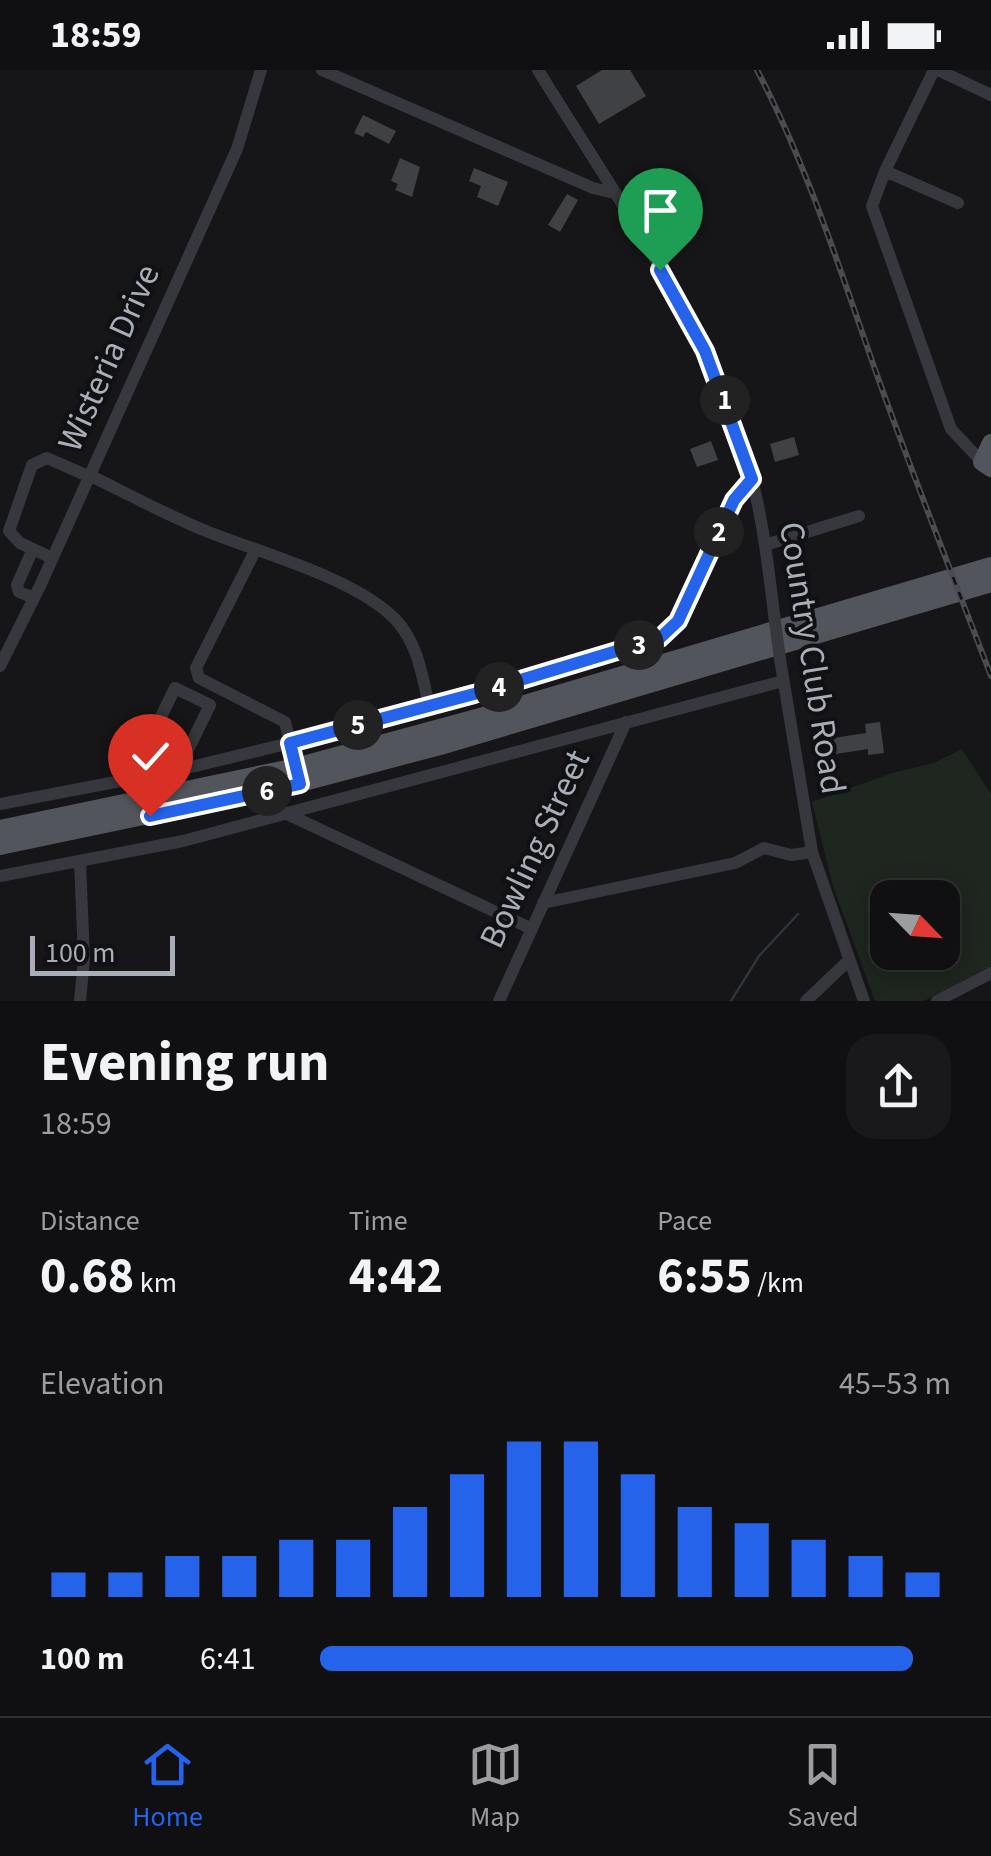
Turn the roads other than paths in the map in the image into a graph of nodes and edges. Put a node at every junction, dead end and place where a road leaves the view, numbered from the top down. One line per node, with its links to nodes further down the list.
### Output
1 (261, 70): 11 (street, Wisteria Drive)
2 (322, 70): 7 (street)
3 (538, 70): 7 (street, Country Club Road)
4 (936, 70): 5 (street); 6 (street)
5 (991, 95)
6 (885, 171): 8 (street); 10 (street)
7 (614, 193): 12 (street, Country Club Road)
8 (958, 203)
9 (991, 443): 10 (main road)
10 (987, 466)
11 (89, 475): 15 (street); 16 (street); 17 (street, Wisteria Drive)
12 (752, 479): 14 (street, Country Club Road); 23 (street)
13 (860, 516): 14 (street)
14 (766, 546): 22 (street, Country Club Road, bridge)
15 (32, 549): 17 (street); 20 (street)
16 (256, 549): 23 (street); 26 (street)
17 (52, 558): 20 (street, Wisteria Drive)
18 (991, 566): 28 (main road)
19 (991, 583): 28 (main road)
20 (34, 598): 21 (street, Wisteria Drive)
21 (0, 666)
22 (783, 682): 24 (street); 33 (street, Country Club Road)
23 (429, 706): 26 (street)
24 (626, 722): 30 (street); 36 (street, Bowling Street)
25 (152, 735): 27 (street)
26 (290, 743): 27 (street); 28 (street)
27 (183, 769): 29 (street)
28 (298, 775): 31 (main road); 32 (main road)
29 (0, 804)
30 (287, 814): 34 (street); 37 (street)
31 (0, 829)
32 (0, 846)
33 (812, 852): 36 (street); 38 (street, Country Club Road)
34 (80, 862): 35 (street); 40 (street)
35 (0, 876)
36 (543, 903): 37 (street, Bowling Street)
37 (532, 928): 41 (street, Bowling Street)
38 (848, 960): 42 (street); 43 (street, Country Club Road)
39 (991, 972): 44 (street)
40 (80, 1001)
41 (499, 1001)
42 (806, 1001)
43 (864, 1001)
44 (938, 1001)

